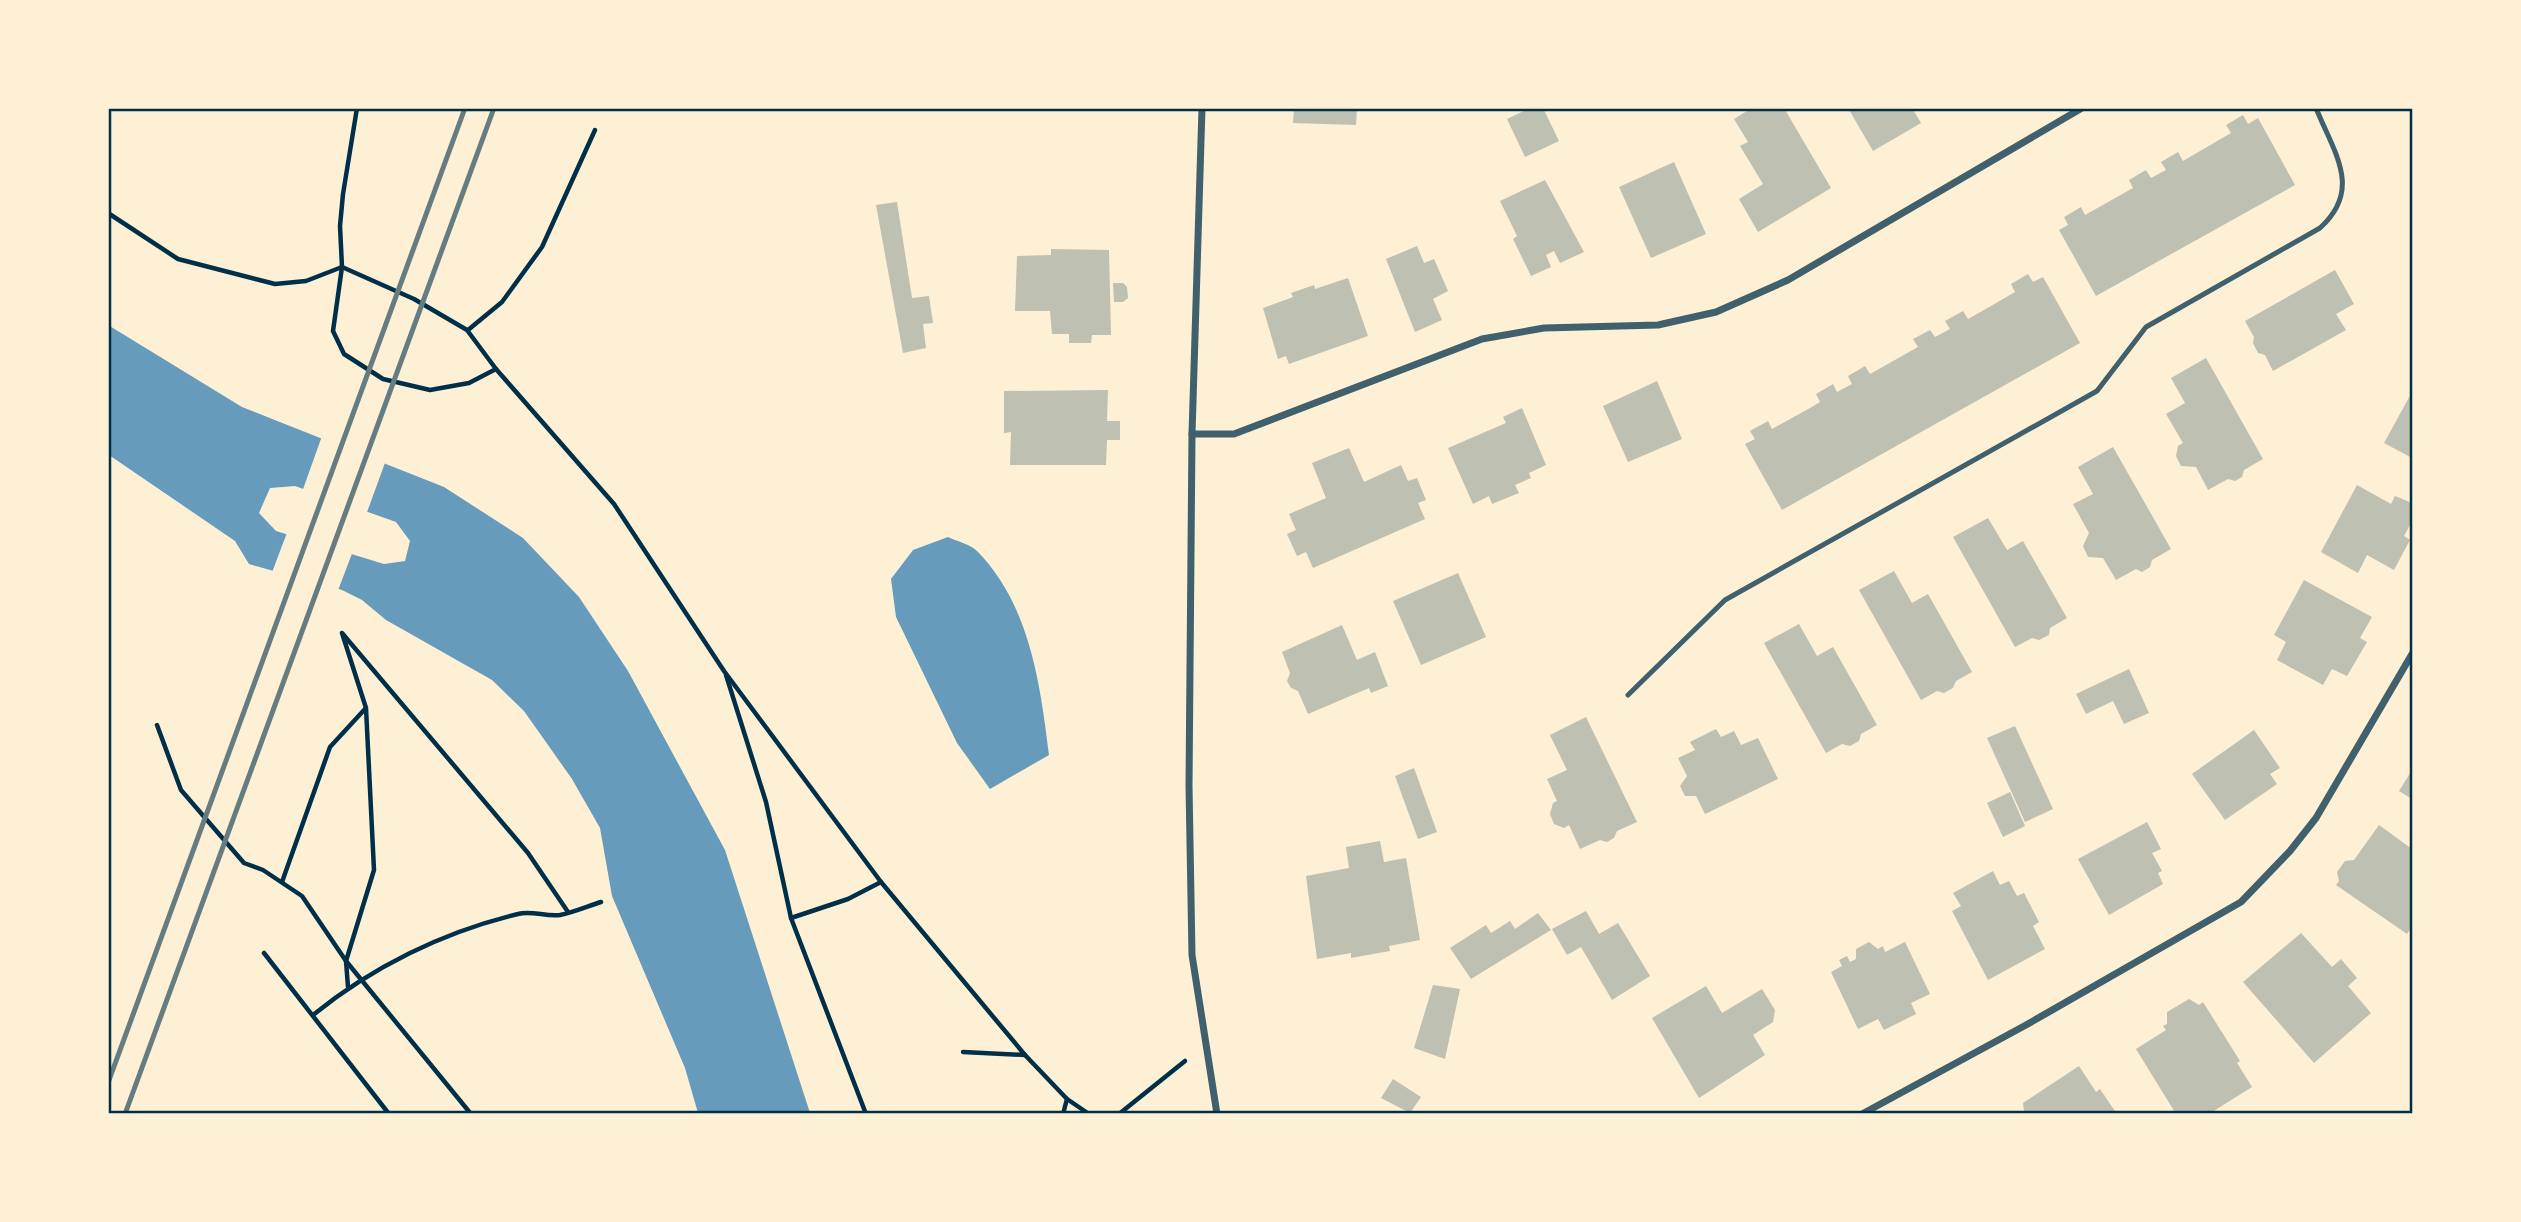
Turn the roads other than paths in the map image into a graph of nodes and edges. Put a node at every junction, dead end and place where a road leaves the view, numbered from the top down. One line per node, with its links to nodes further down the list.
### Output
1 (1202, 108): 4 (street)
2 (2082, 108): 4 (street)
3 (2316, 108): 6 (lane)
4 (1192, 434): 7 (street)
5 (2413, 654): 8 (street)
6 (1628, 695)
7 (1217, 1114)
8 (1862, 1114)

